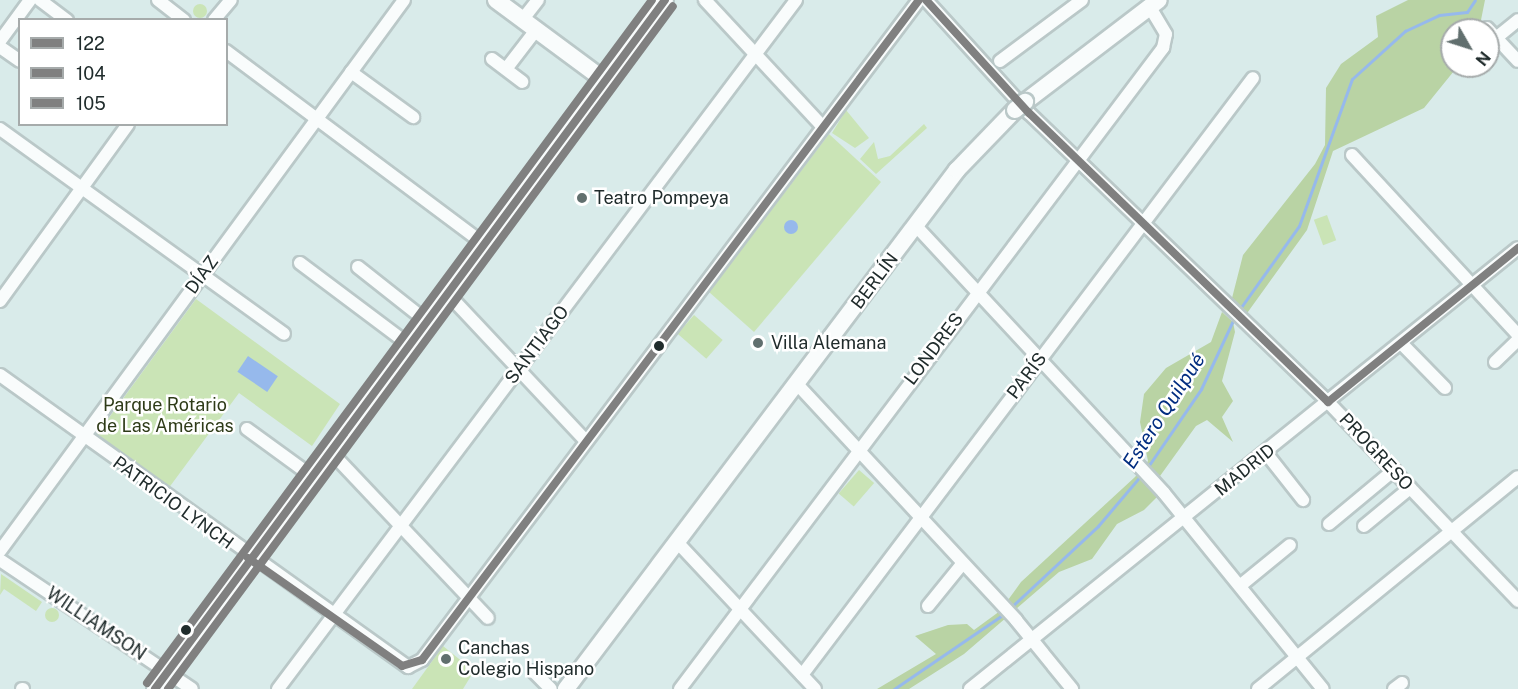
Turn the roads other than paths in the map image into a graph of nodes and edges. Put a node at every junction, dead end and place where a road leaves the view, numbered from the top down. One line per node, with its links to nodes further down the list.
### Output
1 (30, 0): 21 (street)
2 (39, 0): 15 (street)
3 (158, 0): 16 (street)
4 (231, 0): 17 (street)
5 (404, 0): 31 (street, DÍAZ)
6 (496, 0): 19 (main road)
7 (538, 0): 19 (street)
8 (665, 0): 33 (main road)
9 (705, 0): 25 (street)
10 (796, 0): 25 (street, SANTIAGO)
11 (919, 0): 38 (street)
12 (926, 0): 41 (street, PROGRESO)
13 (1083, 0): 28 (street)
14 (1155, 3): 41 (street, LONDRES); 44 (main road, BERLÍN)
15 (64, 18)
16 (181, 18)
17 (216, 18)
18 (1518, 20): 20 (street)
19 (530, 24): 30 (street); 33 (main road)
20 (1500, 35)
21 (0, 41)
22 (1500, 42): 29 (street)
23 (0, 47): 27 (street)
24 (228, 52): 36 (street)
25 (754, 54): 38 (street); 62 (street, SANTIAGO)
26 (492, 59): 30 (street)
27 (18, 60)
28 (1000, 61)
29 (1518, 61)
30 (506, 69): 34 (street)
31 (351, 72): 35 (street); 36 (street, DÍAZ)
32 (1253, 78): 43 (street, PARÍS)
33 (604, 80): 45 (main road)
34 (522, 82)
35 (413, 117)
36 (317, 119): 45 (street); 49 (street, DÍAZ)
37 (127, 126): 42 (street)
38 (824, 127): 69 (street)
39 (0, 129): 42 (street)
40 (1352, 155): 50 (street)
41 (1077, 160): 43 (street, PROGRESO); 52 (street, LONDRES)
42 (82, 188): 49 (street); 53 (street)
43 (1141, 223): 60 (street, PARÍS); 66 (street, PROGRESO)
44 (916, 226): 52 (street); 64 (main road, BERLÍN)
45 (483, 243): 51 (main road)
46 (1518, 248): 50 (street, MADRID)
47 (300, 263): 59 (street)
48 (358, 267): 54 (street)
49 (201, 276): 55 (street); 68 (street, DÍAZ)
50 (1471, 286): 56 (street); 58 (street, MADRID)
51 (446, 292): 54 (main road); 62 (street)
52 (976, 293): 60 (street); 71 (street, LONDRES)
53 (0, 301)
54 (425, 320): 59 (main road)
55 (284, 334)
56 (1518, 335)
57 (1518, 340): 61 (street)
58 (1401, 343): 65 (street); 66 (street, MADRID)
59 (408, 344): 70 (main road)
60 (1040, 359): 78 (street, PARÍS); 79 (street)
61 (1495, 362)
62 (519, 370): 69 (street); 82 (street, SANTIAGO)
63 (0, 375): 68 (street, PATRICIO LYNCH)
64 (797, 384): 71 (street); 84 (main road, BERLÍN)
65 (1445, 388)
66 (1328, 402): 72 (street, MADRID); 73 (street, PROGRESO)
67 (247, 429): 74 (street)
68 (84, 436): 86 (street, DÍAZ); 87 (street, PATRICIO LYNCH)
69 (585, 440): 91 (street)
70 (329, 450): 74 (main road); 82 (street)
71 (858, 451): 78 (street); 94 (street, LONDRES)
72 (1266, 453): 77 (street); 79 (street, MADRID)
73 (1394, 470): 76 (street, PROGRESO); 80 (street)
74 (310, 475): 87 (main road)
75 (1518, 477): 83 (street)
76 (1410, 488): 81 (street); 83 (street, PROGRESO)
77 (1303, 500)
78 (920, 517): 89 (street); 101 (street, PARÍS)
79 (1185, 518): 90 (street); 97 (street, MADRID)
80 (1329, 524)
81 (1364, 526)
82 (402, 528): 91 (street); 95 (street, SANTIAGO)
83 (1450, 531): 92 (street, PROGRESO); 98 (street)
84 (678, 543): 94 (street); 106 (main road, BERLÍN)
85 (1290, 545): 90 (street)
86 (0, 551)
87 (248, 558): 95 (street, PATRICIO LYNCH); 100 (main road)
88 (0, 560): 100 (street, WILLIAMSON)
89 (963, 562): 93 (street); 97 (street)
90 (1241, 585): 98 (street)
91 (466, 598): 95 (street, PATRICIO LYNCH); 96 (street)
92 (1518, 601)
93 (928, 606)
94 (740, 609): 101 (street); 107 (street, LONDRES)
95 (332, 617): 104 (street, SANTIAGO)
96 (489, 618)
97 (1033, 640): 109 (street, MADRID); 110 (street)
98 (1298, 657): 111 (street); 112 (street)
99 (533, 671): 105 (street)
100 (166, 672): 102 (main road); 103 (street, WILLIAMSON)
101 (801, 675): 108 (street)
102 (155, 689)
103 (192, 689)
104 (278, 689)
105 (551, 689)
106 (566, 689)
107 (680, 689)
108 (815, 689)
109 (970, 689)
110 (1072, 689)
111 (1258, 689)
112 (1323, 689)

